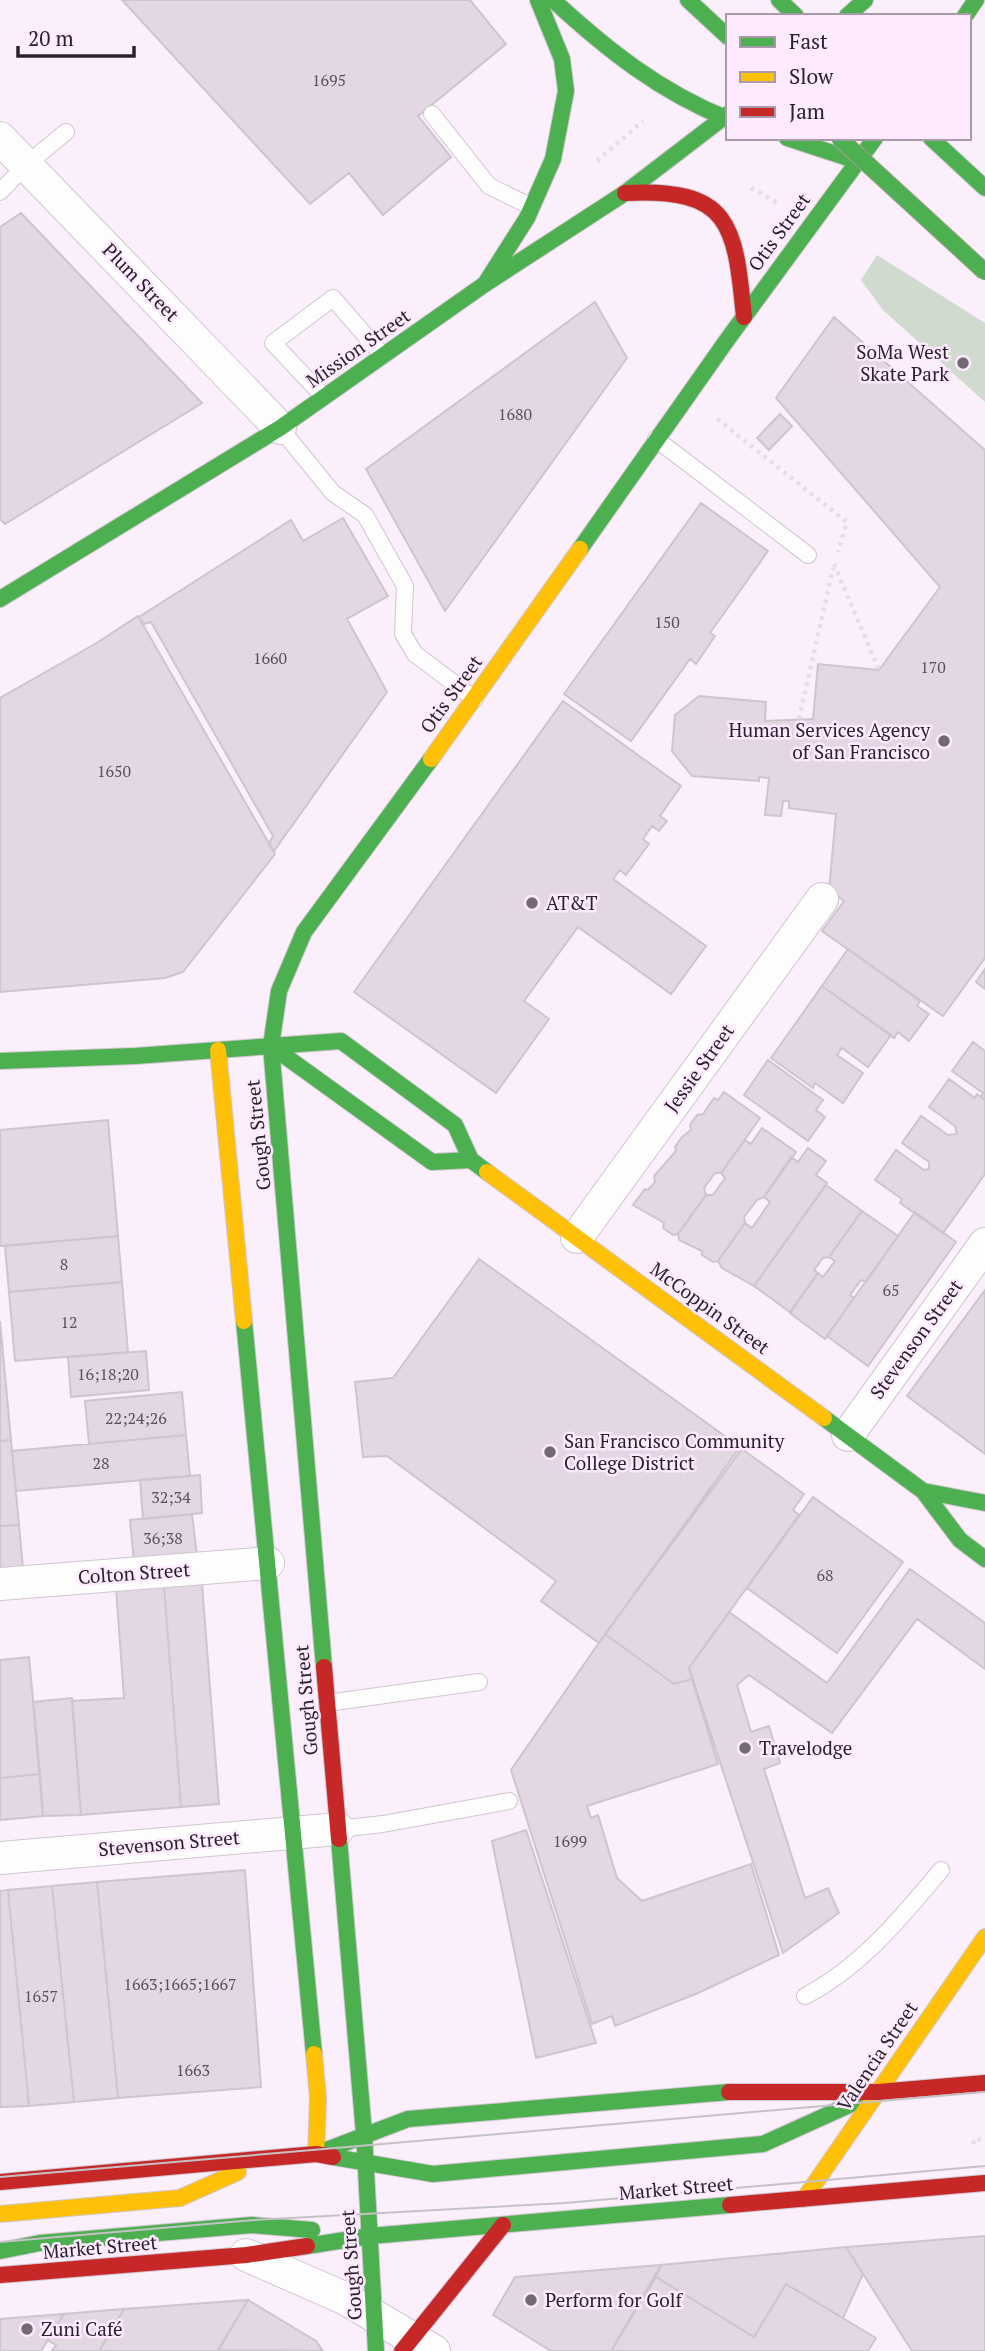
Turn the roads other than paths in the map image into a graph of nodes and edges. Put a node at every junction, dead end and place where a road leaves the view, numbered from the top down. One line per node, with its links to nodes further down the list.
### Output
1 (538, 0): 29 (main road)
2 (553, 0): 14 (main road)
3 (682, 0): 12 (main road)
4 (688, 0): 11 (main road)
5 (779, 0): 8 (main road)
6 (785, 0): 9 (main road)
7 (865, 0): 10 (main road)
8 (794, 14)
9 (801, 14)
10 (848, 14)
11 (726, 35)
12 (726, 41)
13 (432, 114): 29 (lane)
14 (726, 117): 28 (main road, Mission Street)
15 (66, 132): 24 (lane)
16 (0, 138): 24 (street, Plum Street)
17 (793, 140): 23 (main road)
18 (833, 140): 23 (main road)
19 (841, 140): 31 (main road, bridge)
20 (873, 140): 23 (main road)
21 (933, 140): 26 (main road)
22 (944, 140): 25 (main road)
23 (857, 161): 30 (main road); 33 (main road, Otis Street)
24 (26, 165): 27 (lane); 36 (street, Plum Street)
25 (985, 175)
26 (985, 188)
27 (0, 192)
28 (625, 193): 32 (main road, Mission Street); 33 (main road)
29 (532, 206): 32 (main road)
30 (985, 256)
31 (985, 272)
32 (485, 284): 34 (main road, Mission Street)
33 (744, 317): 37 (main road, Otis Street)
34 (383, 356): 35 (main road, Mission Street); 35 (lane)
35 (324, 397): 36 (main road, Mission Street)
36 (280, 428): 39 (main road, Mission Street); 40 (lane)
37 (656, 439): 38 (lane); 40 (main road, Otis Street)
38 (808, 555)
39 (0, 599)
40 (475, 699): 42 (main road, Otis Street)
41 (822, 899): 46 (street, Jessie Street)
42 (271, 1046): 43 (main road); 45 (main road); 45 (main road, McCoppin Street); 55 (main road, Gough Street)
43 (218, 1050): 44 (main road); 52 (main road, Gough Street)
44 (0, 1061)
45 (471, 1160): 46 (main road, McCoppin Street)
46 (577, 1237): 48 (main road, McCoppin Street)
47 (985, 1244): 48 (street, Stevenson Street)
48 (848, 1435): 49 (main road, McCoppin Street)
49 (923, 1491): 50 (main road, McCoppin Street); 51 (main road, McCoppin Street)
50 (985, 1503)
51 (985, 1559)
52 (268, 1563): 53 (street, Colton Street); 58 (main road, Gough Street)
53 (0, 1584)
54 (479, 1682): 55 (lane)
55 (327, 1703): 57 (main road, Gough Street)
56 (509, 1801): 57 (lane)
57 (338, 1829): 58 (street, Stevenson Street); 65 (main road, Gough Street)
58 (293, 1832): 59 (street, Stevenson Street); 66 (main road, Gough Street)
59 (0, 1858)
60 (941, 1870): 62 (lane)
61 (985, 1937): 64 (main road, Valencia Street)
62 (805, 1996)
63 (985, 2083): 64 (main road, Market Street)
64 (878, 2092): 65 (main road, Market Street); 68 (main road, Market Street); 71 (main road, Valencia Street)
65 (364, 2134): 66 (main road, Market Street); 68 (main road, Gough Street)
66 (316, 2154): 67 (main road, Market Street); 68 (main road, Market Street)
67 (265, 2159): 69 (main road, Market Street); 72 (main road, Market Street)
68 (365, 2162): 74 (main road, Gough Street)
69 (0, 2182)
70 (985, 2183): 71 (main road, Market Street)
71 (804, 2199): 73 (main road, Market Street)
72 (0, 2214)
73 (503, 2225): 74 (main road, Market Street); 79 (main road)
74 (370, 2236): 75 (main road, Market Street); 76 (main road, Market Street); 78 (main road, Gough Street)
75 (0, 2251)
76 (246, 2255): 77 (main road, Market Street); 78 (street)
77 (0, 2275)
78 (376, 2316): 79 (street); 80 (main road, Gough Street)
79 (416, 2347)
80 (376, 2351)

